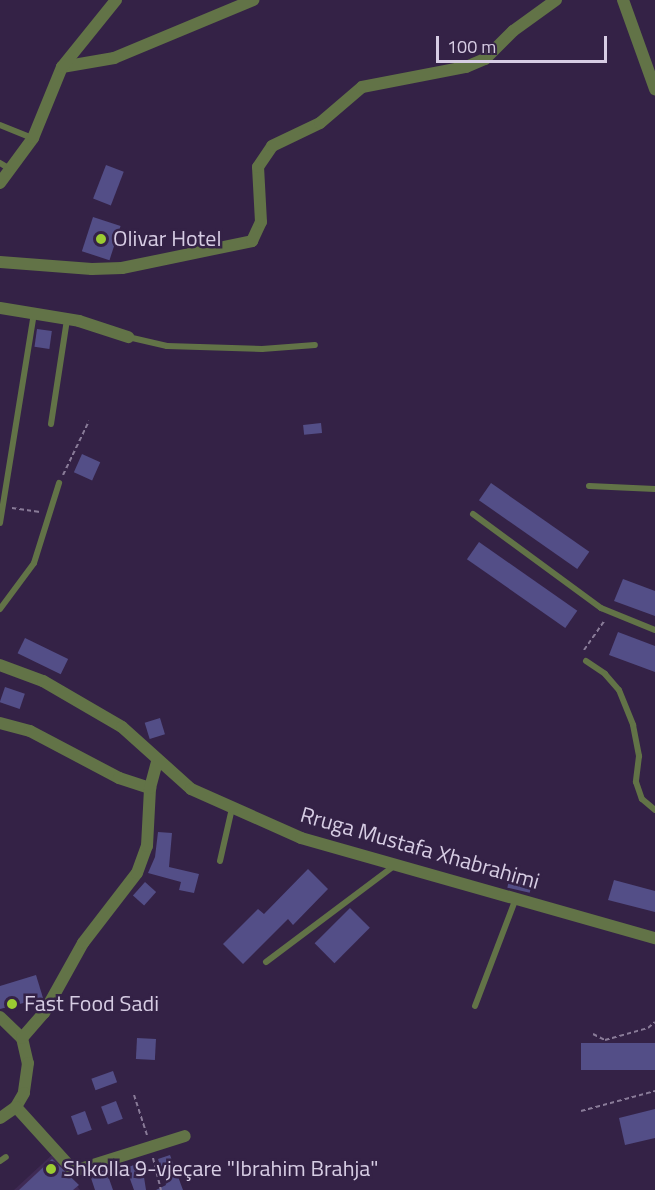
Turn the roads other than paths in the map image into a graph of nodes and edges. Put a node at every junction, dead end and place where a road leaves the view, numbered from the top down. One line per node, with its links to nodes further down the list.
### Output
1 (116, 0): 5 (street)
2 (253, 0): 5 (street)
3 (556, 0): 11 (street)
4 (623, 0): 6 (street)
5 (62, 67): 8 (street)
6 (655, 89)
7 (0, 125): 8 (lane)
8 (33, 138): 9 (street)
9 (5, 166): 10 (street)
10 (0, 183)
11 (0, 262)
12 (0, 308): 13 (street)
13 (34, 313): 14 (street); 22 (lane)
14 (68, 320): 15 (street); 17 (lane)
15 (129, 338): 16 (lane)
16 (315, 345)
17 (51, 424)
18 (58, 483): 23 (lane)
19 (589, 486): 20 (lane)
20 (655, 489)
21 (472, 514): 24 (lane)
22 (0, 522)
23 (0, 609)
24 (655, 630)
25 (586, 661): 31 (lane)
26 (0, 665): 28 (street, Rruga Mustafa Xhabrahimi)
27 (0, 723): 29 (street)
28 (157, 761): 29 (street); 30 (street, Rruga Mustafa Xhabrahimi)
29 (150, 788): 39 (street)
30 (232, 807): 32 (lane); 33 (street, Rruga Mustafa Xhabrahimi)
31 (655, 810)
32 (220, 861)
33 (398, 863): 34 (street, Rruga Mustafa Xhabrahimi); 36 (lane)
34 (517, 897): 35 (street, Rruga Mustafa Xhabrahimi); 37 (lane)
35 (655, 938)
36 (266, 962)
37 (475, 1006)
38 (0, 1017): 39 (street)
39 (22, 1038): 40 (street)
40 (16, 1107): 41 (street); 42 (street)
41 (0, 1118)
42 (185, 1136)
43 (6, 1156): 44 (lane)
44 (0, 1161)

